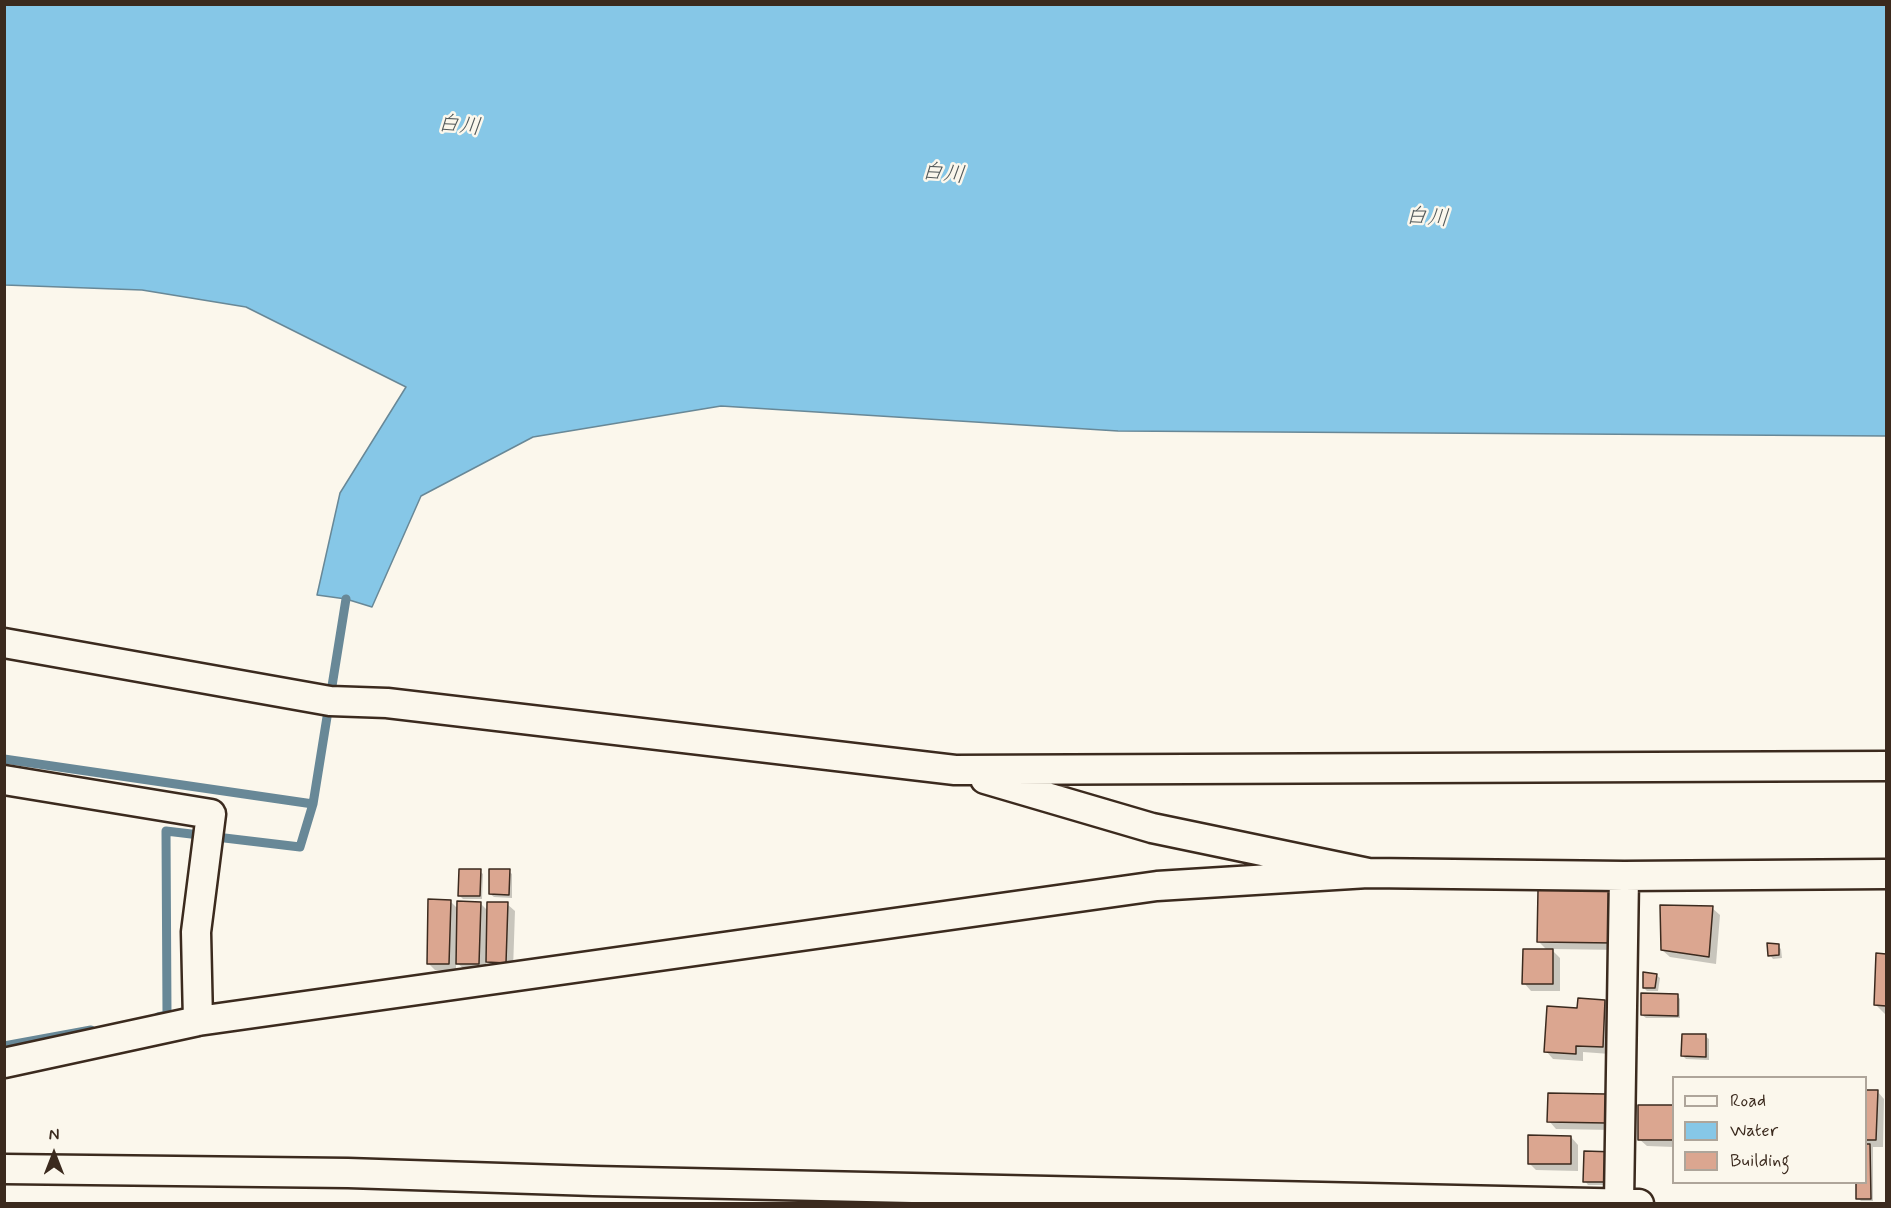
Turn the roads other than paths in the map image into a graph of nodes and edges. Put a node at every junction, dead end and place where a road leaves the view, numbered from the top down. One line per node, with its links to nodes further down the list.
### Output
1 (4, 643): 3 (street)
2 (1887, 766): 3 (street)
3 (955, 770): 5 (street)
4 (4, 780): 8 (street)
5 (1368, 873): 7 (street); 8 (street)
6 (1887, 874): 7 (street)
7 (1624, 876): 11 (street)
8 (198, 1021): 9 (street)
9 (4, 1063)
10 (4, 1169): 11 (street)
11 (1619, 1203): 12 (street)
12 (1639, 1203)

